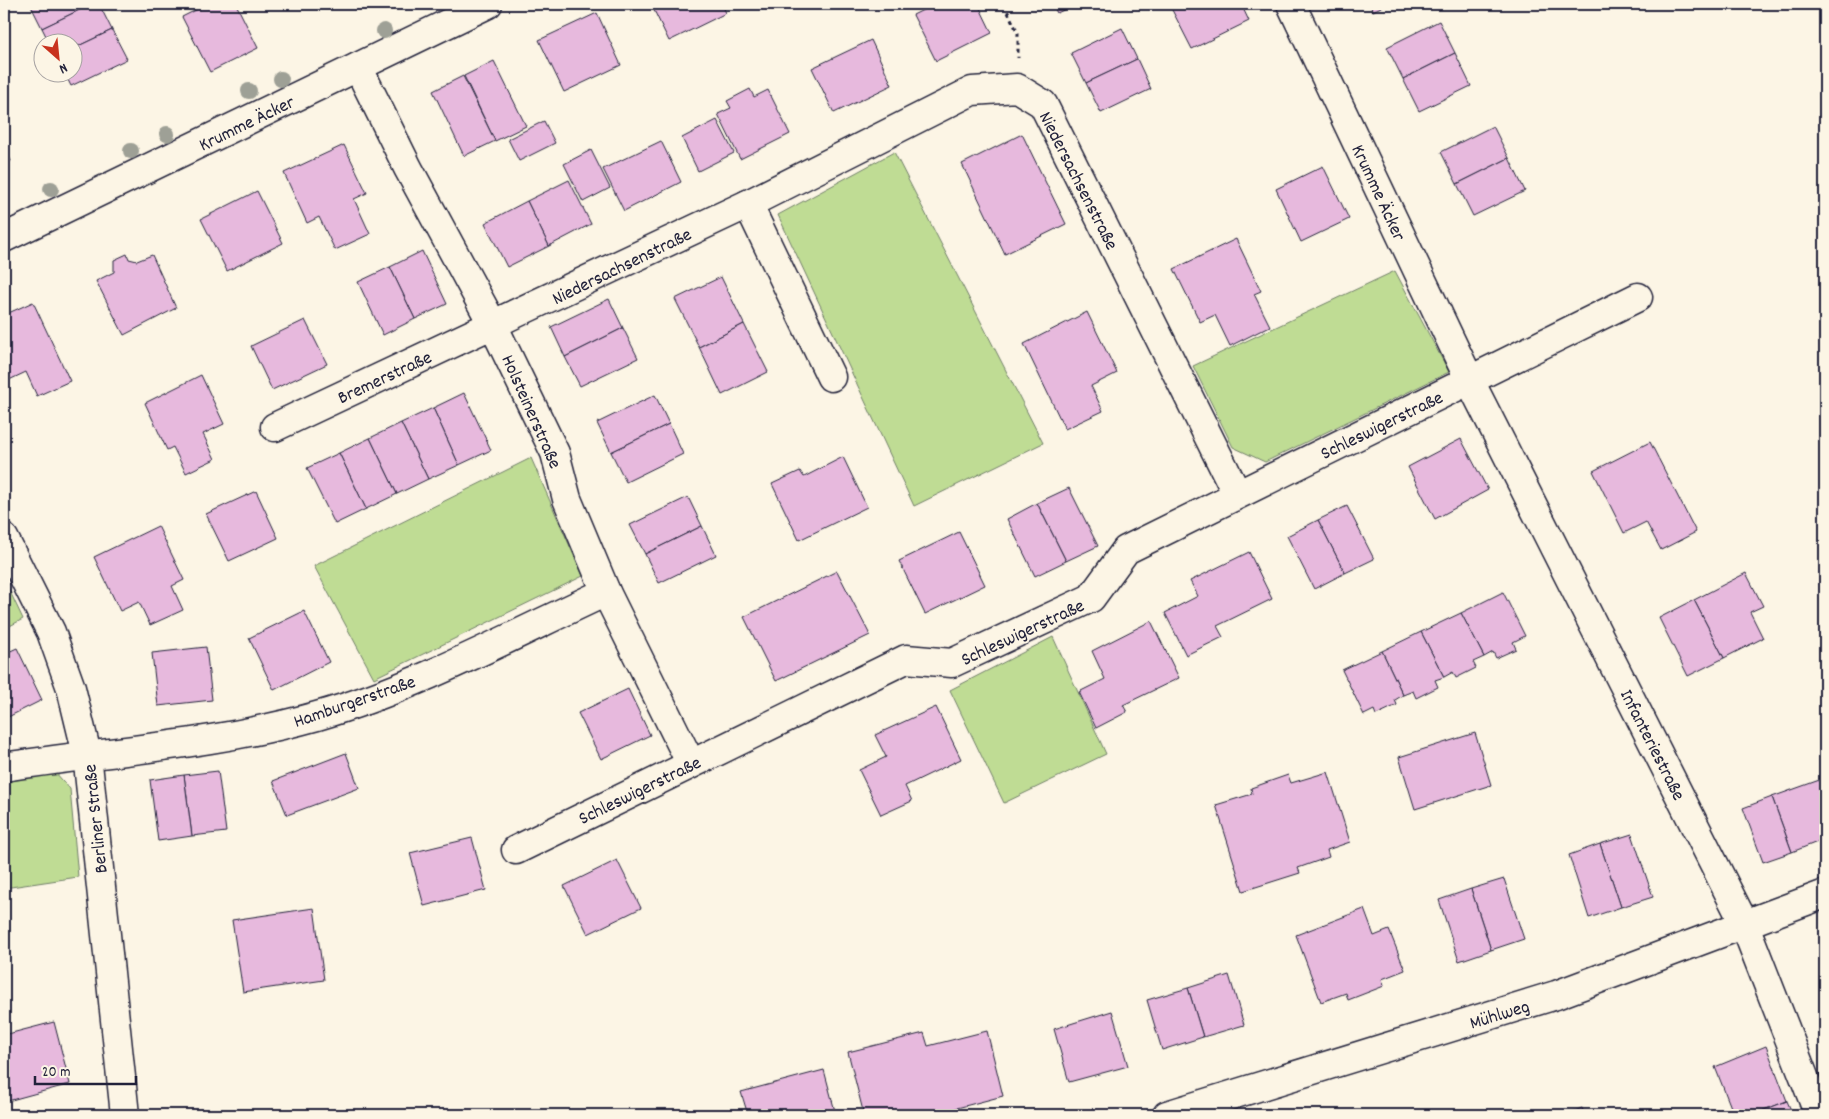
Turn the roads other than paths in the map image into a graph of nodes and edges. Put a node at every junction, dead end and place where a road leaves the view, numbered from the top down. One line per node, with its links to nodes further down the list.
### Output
1 (488, 4): 3 (street, Krumme Äcker)
2 (1291, 4): 9 (street, Krumme Äcker)
3 (358, 67): 5 (street, Krumme Äcker); 7 (street, Holsteinerstraße)
4 (748, 204): 7 (street, Niedersachsenstraße); 8 (street); 11 (street, Niedersachsenstraße)
5 (4, 238)
6 (1638, 297): 9 (street, Schleswigerstraße)
7 (493, 326): 10 (street, Bremerstraße); 13 (street, Holsteinerstraße)
8 (831, 377)
9 (1470, 381): 11 (street, Schleswigerstraße); 19 (street, Infanteriestraße)
10 (275, 427)
11 (1237, 494): 15 (street, Schleswigerstraße)
12 (4, 538): 14 (street, Berliner Straße)
13 (606, 592): 14 (street, Hamburgerstraße); 15 (street, Holsteinerstraße)
14 (87, 754): 16 (street, Hamburgerstraße); 20 (street, Berliner Straße)
15 (691, 764): 17 (street, Schleswigerstraße)
16 (4, 766)
17 (516, 850)
18 (1825, 894): 19 (street, Mühlweg)
19 (1744, 923): 21 (street, Mühlweg); 22 (street, Infanteriestraße)
20 (125, 1115)
21 (1166, 1115)
22 (1819, 1115)

